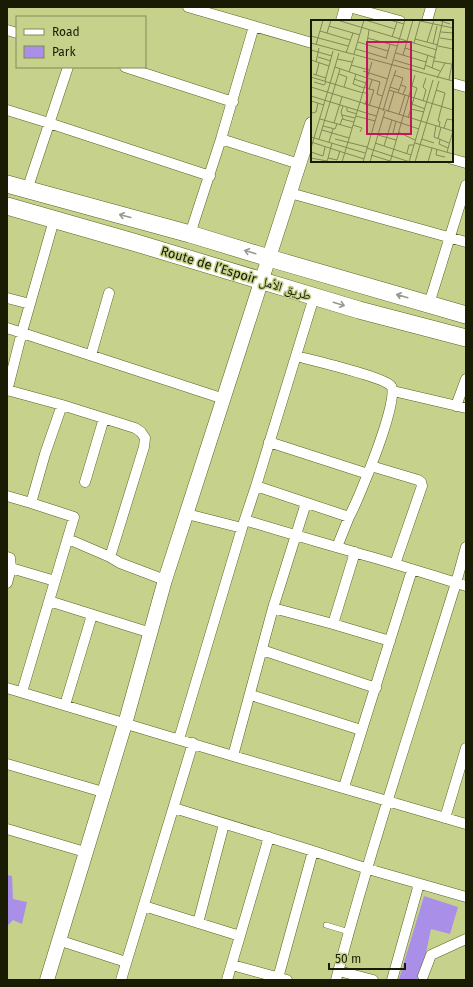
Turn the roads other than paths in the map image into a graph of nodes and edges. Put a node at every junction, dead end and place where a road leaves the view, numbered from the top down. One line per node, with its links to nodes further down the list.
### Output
1 (188, 7): 7 (street)
2 (348, 7): 4 (main road); 5 (street)
3 (431, 7): 6 (street)
4 (343, 20)
5 (396, 20)
6 (427, 20)
7 (254, 26): 8 (street); 13 (street)
8 (311, 43)
9 (68, 68): 15 (street)
10 (128, 68): 13 (street)
11 (453, 83): 12 (street)
12 (466, 87)
13 (233, 102): 17 (street)
14 (7, 110): 15 (street)
15 (49, 123): 21 (street); 24 (street)
16 (311, 127): 20 (main road)
17 (222, 140): 20 (street); 21 (street)
18 (453, 159): 19 (street)
19 (466, 163)
20 (299, 164): 25 (main road)
21 (210, 176): 28 (street)
22 (7, 184): 24 (highway, Route de l’Espoir طريق الأمل)
23 (466, 185): 29 (street)
24 (27, 190): 28 (highway, Route de l’Espoir طريق الأمل, one-way to 24)
25 (290, 193): 29 (street); 31 (main road)
26 (7, 206): 27 (highway, Route de l’Espoir طريق الأمل)
27 (54, 220): 32 (highway, Route de l’Espoir طريق الأمل); 36 (street)
28 (190, 234): 31 (highway, Route de l’Espoir طريق الأمل, one-way to 28)
29 (449, 237): 30 (street); 37 (street)
30 (466, 242)
31 (269, 258): 32 (main road); 37 (highway, Route de l’Espoir طريق الأمل, one-way to 31)
32 (261, 280): 34 (highway, Route de l’Espoir طريق الأمل); 47 (main road)
33 (109, 293): 42 (street)
34 (314, 297): 41 (highway, Route de l’Espoir طريق الأمل, one-way to 41); 43 (street)
35 (7, 298): 36 (street)
36 (30, 304): 40 (street)
37 (429, 304): 38 (highway, Route de l’Espoir طريق الأمل)
38 (466, 315)
39 (7, 328): 40 (street)
40 (22, 332): 42 (street); 45 (street)
41 (466, 338)
42 (91, 355): 47 (street)
43 (296, 356): 46 (street); 51 (street)
44 (466, 379): 49 (street)
45 (8, 386): 48 (street)
46 (394, 391): 49 (street); 52 (street)
47 (224, 399): 58 (main road)
48 (62, 405): 50 (street); 56 (street)
49 (461, 407)
50 (104, 418): 53 (street); 67 (street)
51 (269, 442): 52 (street); 54 (street)
52 (369, 470): 59 (street); 68 (street)
53 (85, 482)
54 (256, 486): 57 (street); 60 (street)
55 (7, 496): 56 (street)
56 (31, 503): 62 (street)
57 (306, 503): 59 (street); 61 (street)
58 (187, 514): 60 (street); 71 (main road)
59 (349, 518): 63 (street)
60 (244, 524): 61 (street); 89 (street)
61 (297, 536): 63 (street); 76 (street)
62 (68, 539): 67 (street); 72 (street)
63 (337, 547): 65 (street)
64 (466, 547): 74 (street)
65 (356, 552): 68 (street); 78 (street)
66 (7, 557): 69 (street)
67 (110, 557): 71 (street)
68 (395, 564): 70 (street)
69 (12, 568): 72 (street); 73 (street)
70 (412, 570): 74 (street); 80 (street)
71 (165, 580): 79 (main road)
72 (55, 581): 75 (street)
73 (7, 583)
74 (461, 584): 97 (street)
75 (50, 601): 77 (street); 84 (street)
76 (273, 608): 78 (street); 81 (street)
77 (92, 615): 79 (street); 86 (street)
78 (333, 624): 80 (street)
79 (151, 633): 87 (main road)
80 (390, 641): 83 (street)
81 (262, 650): 83 (street); 85 (street)
82 (7, 688): 84 (street)
83 (376, 688): 88 (street)
84 (22, 692): 86 (street)
85 (251, 695): 88 (street); 92 (street)
86 (65, 705): 87 (street)
87 (125, 724): 89 (street); 96 (main road)
88 (361, 730): 95 (street)
89 (179, 739): 90 (street)
90 (194, 743): 92 (street); 98 (street)
91 (466, 748): 93 (street)
92 (233, 756): 95 (street)
93 (464, 761): 99 (street)
94 (7, 764): 96 (street)
95 (344, 787): 97 (street)
96 (103, 792): 105 (main road)
97 (388, 801): 99 (street); 106 (street)
98 (174, 808): 100 (street); 109 (street)
99 (445, 818): 101 (street)
100 (224, 824): 103 (street); 110 (street)
101 (466, 824)
102 (7, 829): 105 (street)
103 (269, 837): 104 (street); 113 (street)
104 (313, 851): 106 (street); 120 (street)
105 (85, 852): 115 (main road)
106 (368, 869): 107 (street); 112 (street)
107 (419, 884): 108 (street); 125 (street)
108 (466, 897)
109 (144, 906): 110 (street); 116 (street)
110 (198, 923): 113 (street)
111 (326, 925): 112 (lane)
112 (349, 932): 118 (street)
113 (240, 936): 117 (street)
114 (466, 939): 119 (street)
115 (58, 940): 116 (street); 121 (main road)
116 (126, 962): 122 (street)
117 (232, 965): 120 (street); 123 (street)
118 (337, 975): 124 (street)
119 (423, 976)
120 (282, 979)
121 (46, 980)
122 (121, 980)
123 (227, 980)
124 (373, 980)
125 (392, 980)

